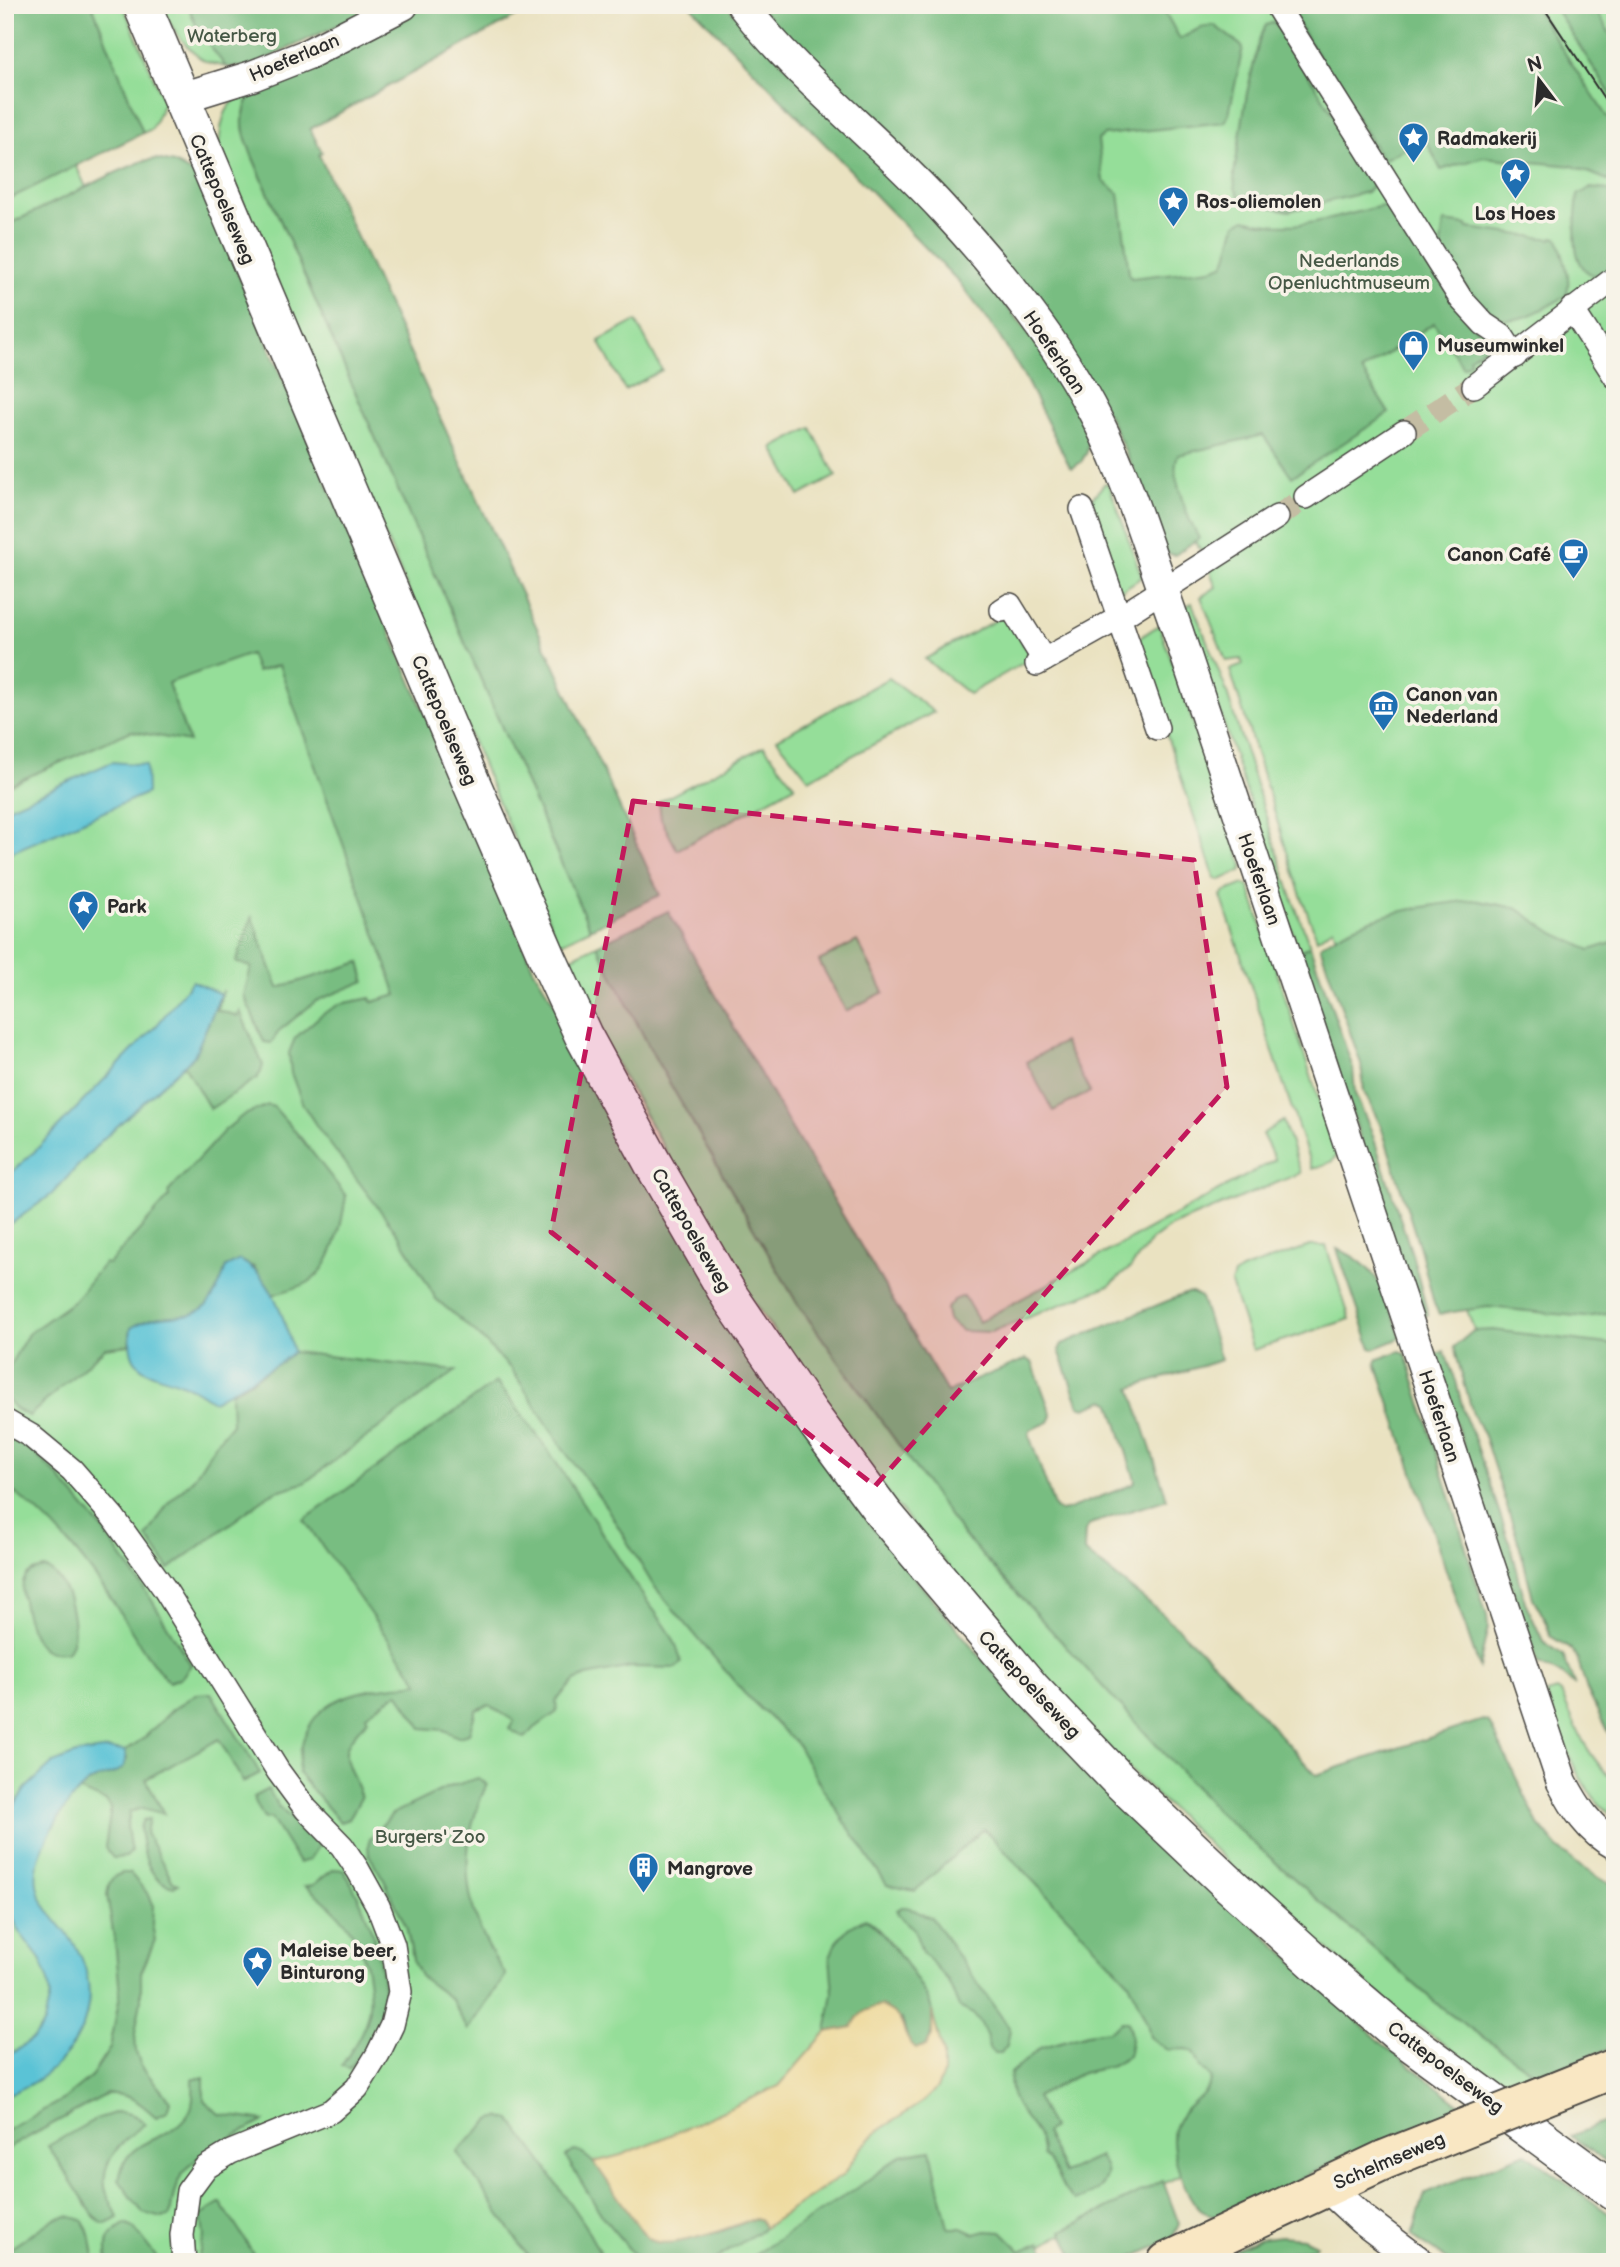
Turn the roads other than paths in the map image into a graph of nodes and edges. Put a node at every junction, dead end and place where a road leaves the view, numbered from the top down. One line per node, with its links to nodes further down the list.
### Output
1 (142, 5): 5 (street, Cattepoelseweg)
2 (403, 5): 5 (street, Hoeferlaan)
3 (742, 5): 15 (street, Hoeferlaan)
4 (1276, 5): 8 (street)
5 (181, 98): 23 (street, Cattepoelseweg)
6 (1615, 278): 7 (street)
7 (1572, 309): 8 (street); 9 (street)
8 (1515, 356): 10 (street)
9 (1615, 376)
10 (1474, 386)
11 (1404, 432): 12 (street)
12 (1306, 497)
13 (1082, 509): 17 (street)
14 (1278, 517): 15 (street)
15 (1163, 590): 17 (street); 20 (street, Hoeferlaan)
16 (1002, 610): 17 (street)
17 (1119, 618): 18 (street)
18 (1157, 728)
19 (5, 1422): 24 (street)
20 (1615, 1844)
21 (1615, 2068): 22 (main road, Schelmseweg, bridge)
22 (1327, 2187): 25 (main road, Schelmseweg); 26 (street)
23 (1615, 2192)
24 (184, 2262)
25 (1167, 2262)
26 (1419, 2262)

